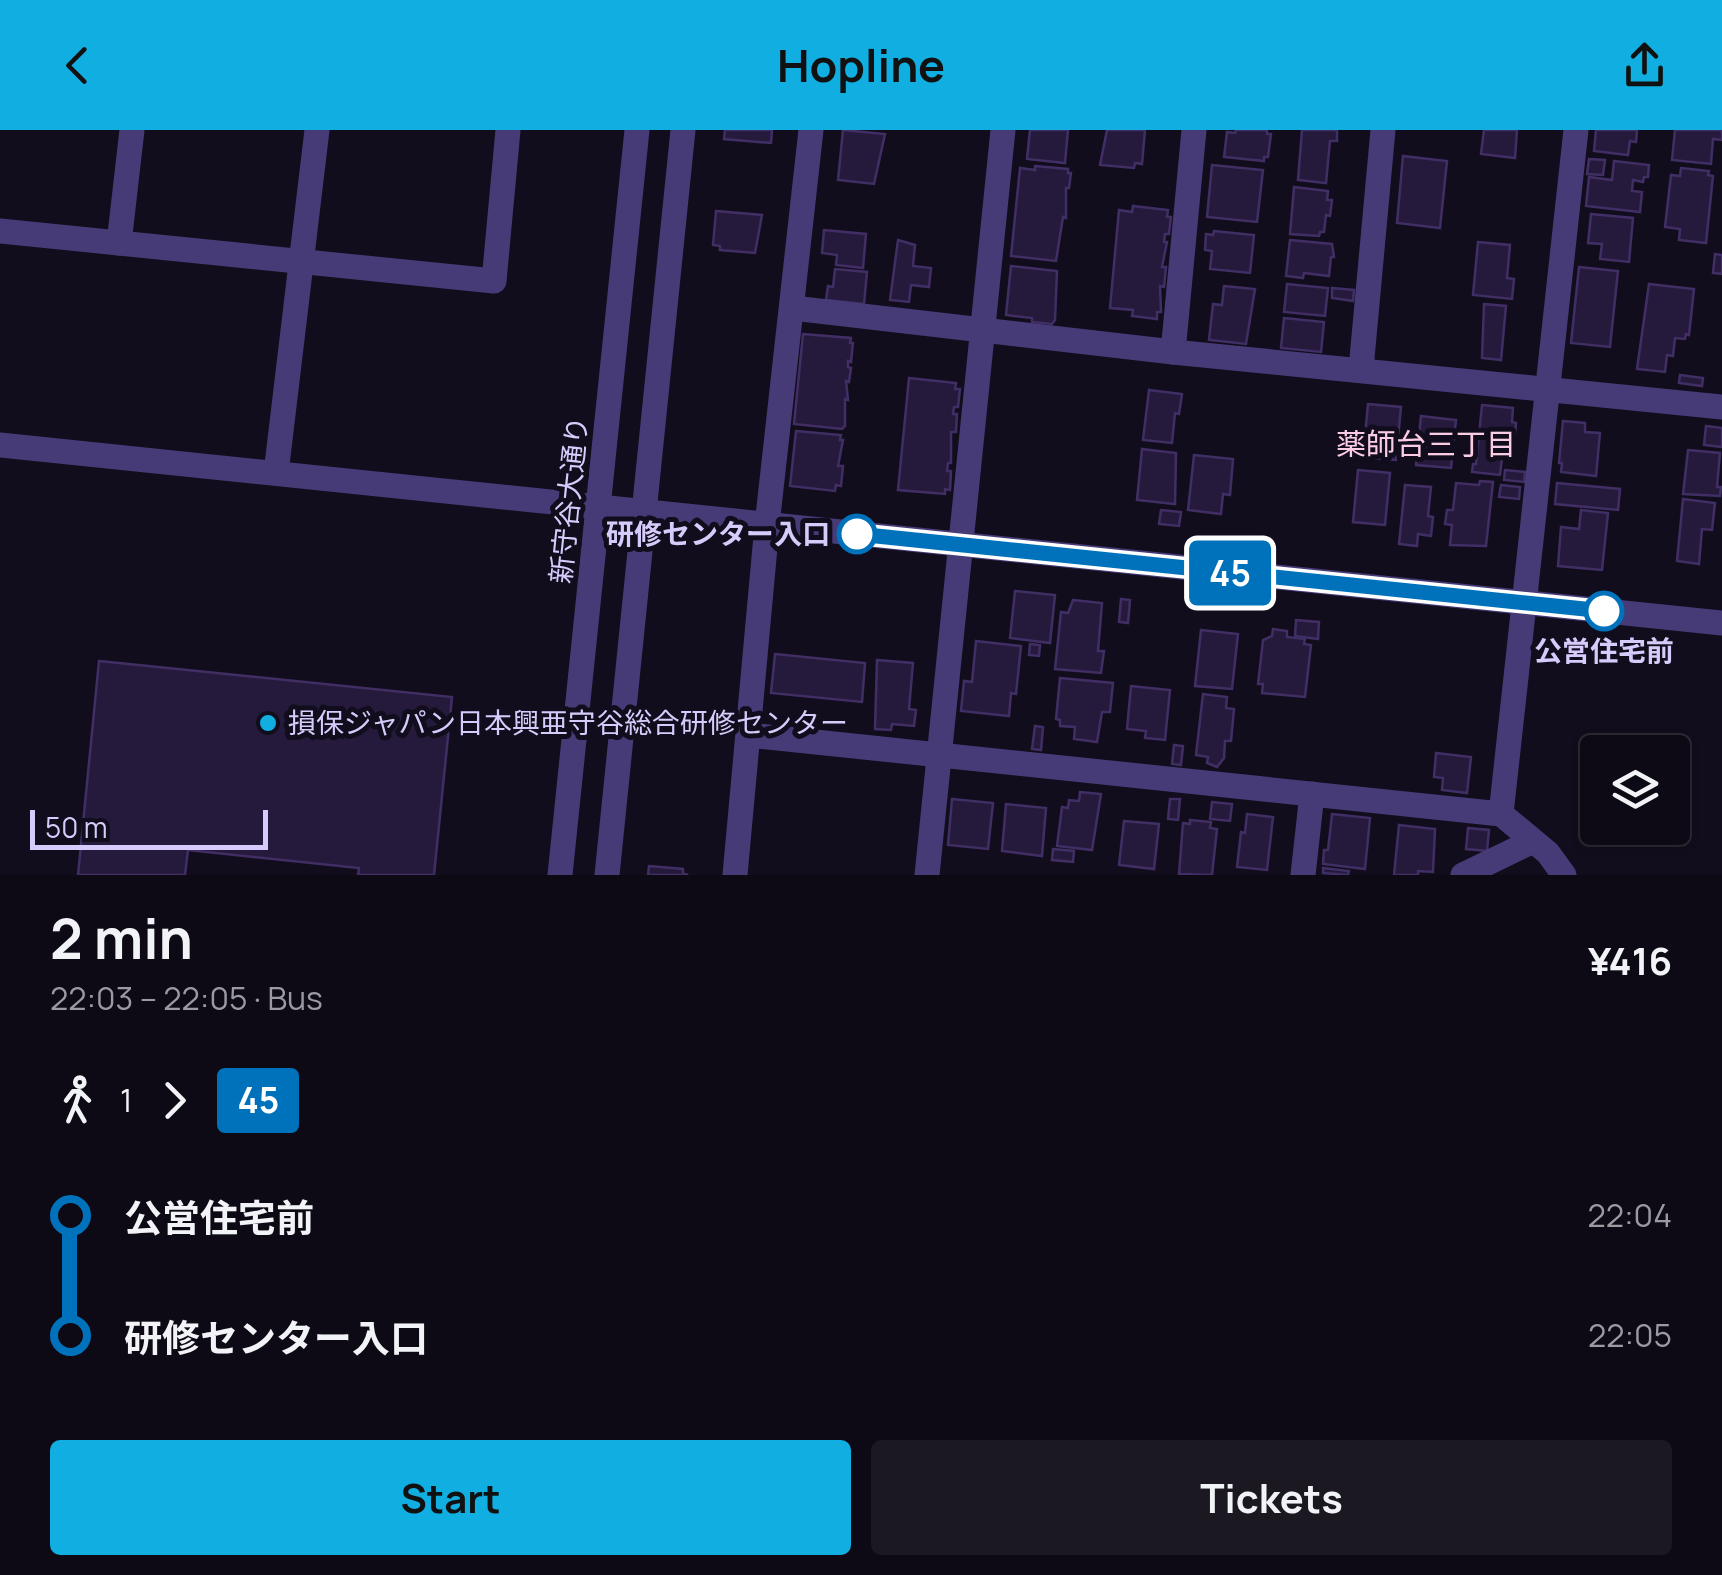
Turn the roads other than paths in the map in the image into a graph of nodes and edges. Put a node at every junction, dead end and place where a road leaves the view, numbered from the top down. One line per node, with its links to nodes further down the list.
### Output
1 (132, 130): 12 (street)
2 (317, 130): 13 (street)
3 (508, 130): 13 (street)
4 (637, 130): 22 (street, 新守谷大通り)
5 (683, 130): 23 (street)
6 (811, 130): 14 (street)
7 (1003, 130): 15 (street)
8 (1194, 130): 16 (street)
9 (1383, 130): 17 (street)
10 (1576, 130): 18 (street)
11 (0, 230): 12 (street)
12 (119, 243): 13 (street)
13 (302, 262): 21 (street)
14 (792, 308): 15 (street); 24 (street)
15 (982, 331): 16 (street); 25 (street)
16 (1173, 352): 17 (street)
17 (1361, 369): 18 (street)
18 (1549, 390): 19 (street); 26 (street)
19 (1722, 407)
20 (0, 444): 21 (street)
21 (276, 473): 22 (street)
22 (599, 506): 23 (street); 33 (street, 新守谷大通り)
23 (644, 512): 24 (street); 34 (street)
24 (767, 525): 25 (street); 28 (street)
25 (961, 545): 26 (street); 29 (street)
26 (1525, 604): 27 (street); 31 (street)
27 (1722, 623)
28 (749, 736): 29 (street); 35 (street)
29 (940, 754): 30 (street); 36 (street)
30 (1312, 794): 31 (street); 37 (street)
31 (1501, 814): 32 (street)
32 (1533, 841): 38 (street); 39 (street)
33 (560, 875)
34 (608, 875)
35 (734, 875)
36 (927, 875)
37 (1303, 875)
38 (1462, 875)
39 (1564, 875)

